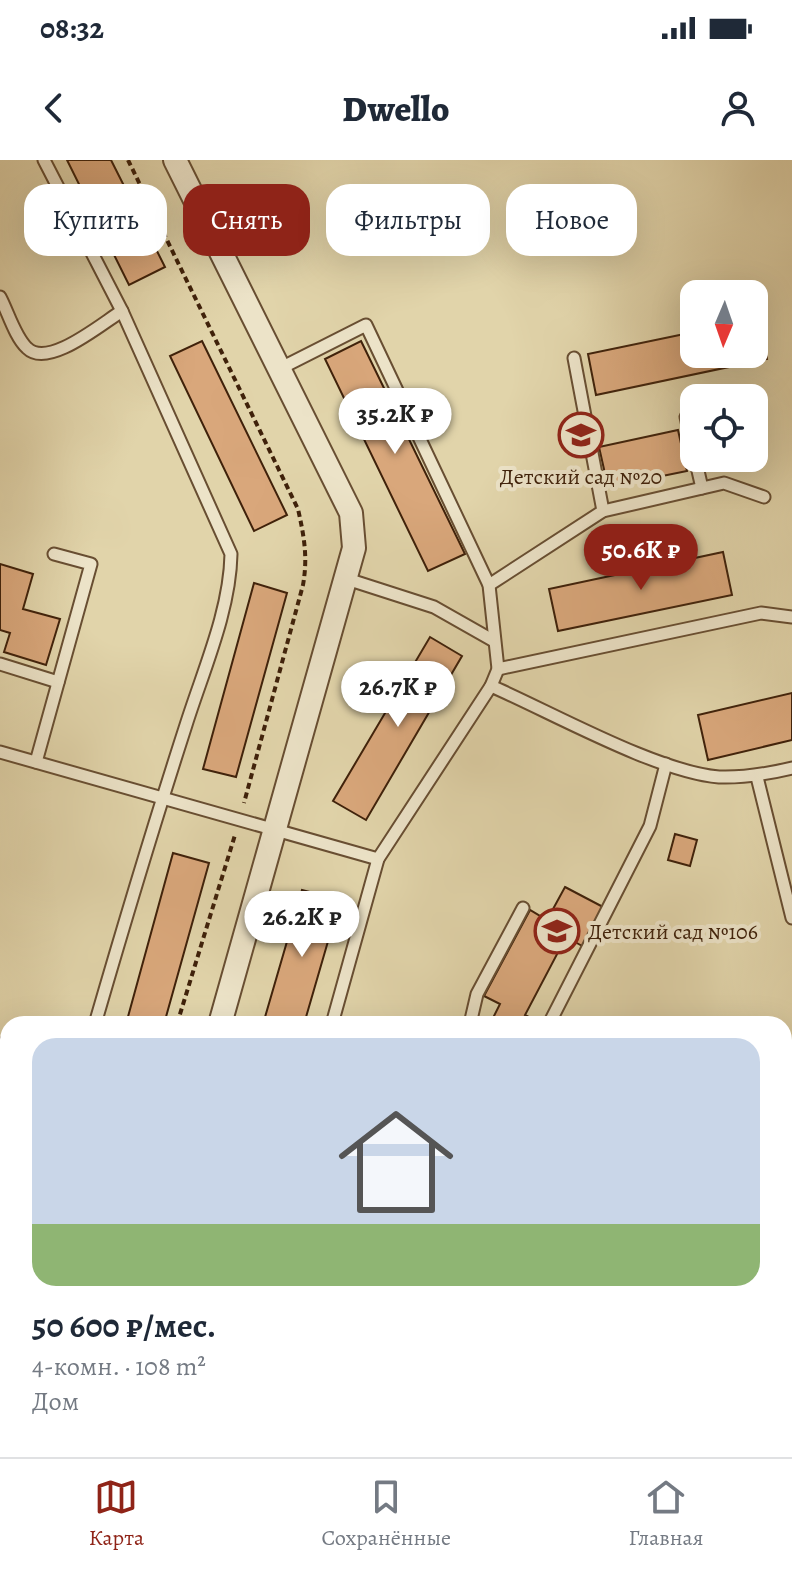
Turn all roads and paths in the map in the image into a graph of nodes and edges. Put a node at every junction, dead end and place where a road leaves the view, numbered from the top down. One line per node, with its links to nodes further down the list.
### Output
1 (44, 160): 4 (lane)
2 (175, 160): 6 (street)
3 (0, 297): 4 (lane)
4 (122, 311): 25 (lane)
5 (574, 358): 10 (lane)
6 (279, 369): 12 (street); 13 (lane)
7 (698, 472): 8 (lane)
8 (702, 488): 9 (lane); 10 (lane)
9 (764, 497)
10 (603, 511): 13 (lane)
11 (54, 554): 18 (lane)
12 (347, 579): 15 (lane); 26 (street)
13 (489, 585): 15 (lane)
14 (792, 617): 17 (lane)
15 (494, 641): 17 (lane)
16 (0, 664): 18 (lane)
17 (498, 669): 19 (lane)
18 (58, 682): 21 (lane)
19 (491, 686): 22 (lane); 27 (lane)
20 (0, 752): 21 (lane)
21 (36, 762): 25 (lane)
22 (666, 764): 24 (lane); 34 (lane)
23 (792, 768): 24 (lane)
24 (757, 777): 29 (lane)
25 (162, 799): 26 (lane); 30 (lane)
26 (274, 829): 27 (lane); 31 (street)
27 (378, 859): 32 (lane)
28 (523, 908): 33 (lane)
29 (792, 918)
30 (97, 1016)
31 (222, 1016)
32 (334, 1016)
33 (471, 1016)
34 (553, 1016)

